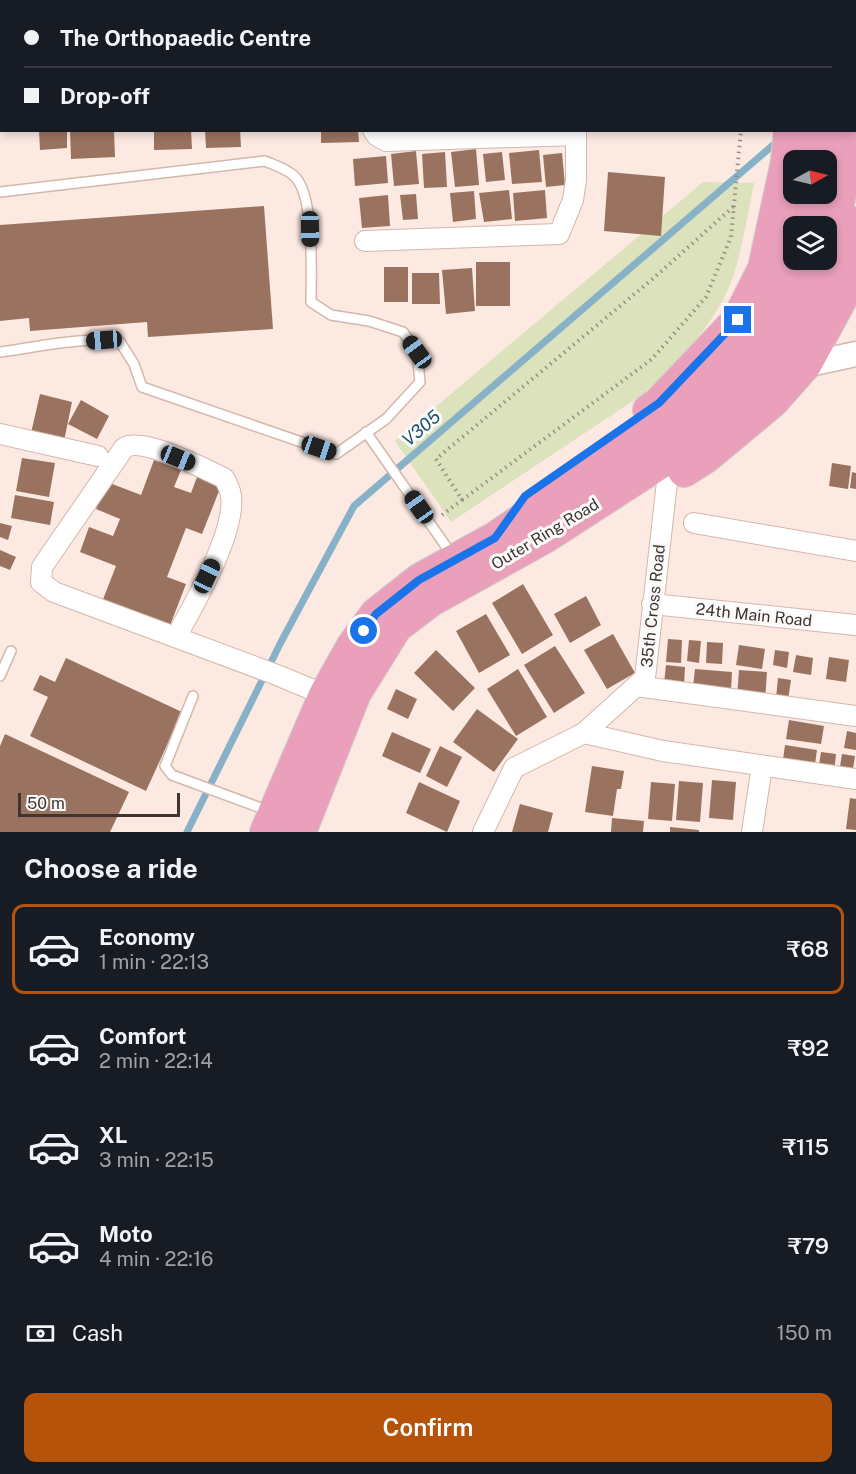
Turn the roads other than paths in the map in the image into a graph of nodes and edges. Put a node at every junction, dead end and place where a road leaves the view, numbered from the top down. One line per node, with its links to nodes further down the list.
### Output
1 (374, 132): 5 (street)
2 (790, 132): 22 (highway)
3 (819, 132): 6 (highway)
4 (844, 132): 7 (highway, Outer Ring Road)
5 (576, 133): 10 (street)
6 (817, 150)
7 (837, 157)
8 (0, 192): 17 (lane)
9 (856, 223): 13 (highway)
10 (365, 241)
11 (792, 270): 22 (highway, Outer Ring Road)
12 (821, 270): 22 (highway, Outer Ring Road)
13 (848, 301): 16 (highway)
14 (0, 352): 17 (lane)
15 (856, 354): 16 (street)
16 (805, 365): 20 (highway)
17 (366, 432): 24 (lane)
18 (0, 434): 19 (street)
19 (98, 456)
20 (667, 482): 22 (highway); 25 (street, 35th Cross Road)
21 (694, 523): 23 (street)
22 (501, 548): 24 (highway, Outer Ring Road); 38 (highway, Outer Ring Road)
23 (856, 551)
24 (455, 559): 31 (highway, Outer Ring Road)
25 (652, 604): 26 (street, 24th Main Road); 30 (street, 35th Cross Road)
26 (856, 625)
27 (176, 638): 27 (street); 31 (street)
28 (11, 651): 29 (lane)
29 (0, 676)
30 (636, 686): 33 (street); 34 (street, 35th Cross Road)
31 (325, 695): 37 (highway, Outer Ring Road)
32 (194, 696): 37 (lane)
33 (856, 716)
34 (584, 733): 35 (street); 39 (street, 35th Cross Road)
35 (762, 766): 36 (street); 40 (street)
36 (856, 779)
37 (270, 823)
38 (300, 832)
39 (483, 832)
40 (752, 832)

